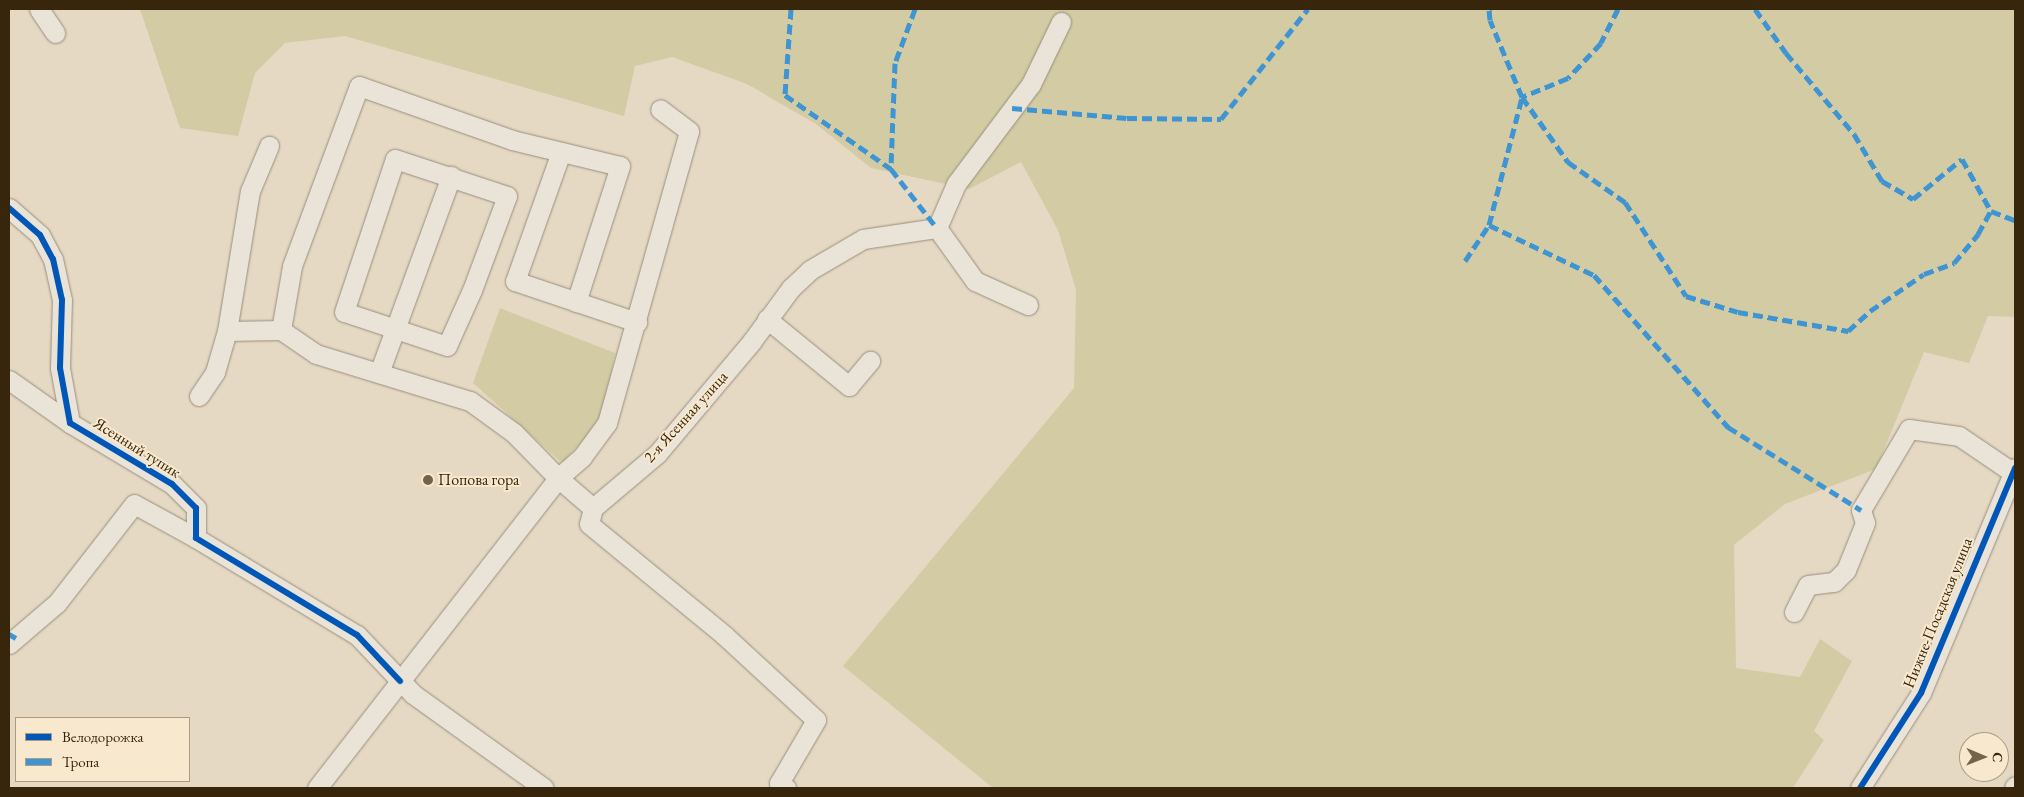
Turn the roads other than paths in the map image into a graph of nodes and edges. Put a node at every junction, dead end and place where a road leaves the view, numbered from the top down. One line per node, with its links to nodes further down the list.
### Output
1 (38, 9): 3 (street)
2 (1061, 22): 9 (street)
3 (55, 33)
4 (660, 110): 13 (street)
5 (269, 146): 16 (street)
6 (561, 152): 10 (street); 10 (street); 14 (street)
7 (451, 176): 15 (street); 15 (street); 15 (street)
8 (9, 208): 21 (street, Ясенный тупик)
9 (937, 228): 11 (street); 12 (street, 2-я Ясенная улица)
10 (576, 302): 13 (street)
11 (1028, 305)
12 (767, 319): 17 (street); 24 (street, 2-я Ясенная улица)
13 (637, 322): 23 (street)
14 (281, 330): 16 (street); 18 (street)
15 (394, 330): 18 (street)
16 (227, 331): 20 (street)
17 (870, 361)
18 (379, 373): 23 (street)
19 (9, 380): 21 (street)
20 (199, 396)
21 (70, 423): 25 (street, Ясенный тупик)
22 (2014, 470): 26 (street); 32 (street, Нижне-Посадская улица)
23 (558, 478): 24 (street); 28 (street)
24 (593, 508): 31 (street)
25 (196, 538): 27 (street); 28 (street)
26 (1794, 612)
27 (9, 644)
28 (400, 681): 29 (street); 30 (street)
29 (318, 788)
30 (544, 788)
31 (786, 788)
32 (1860, 788)

